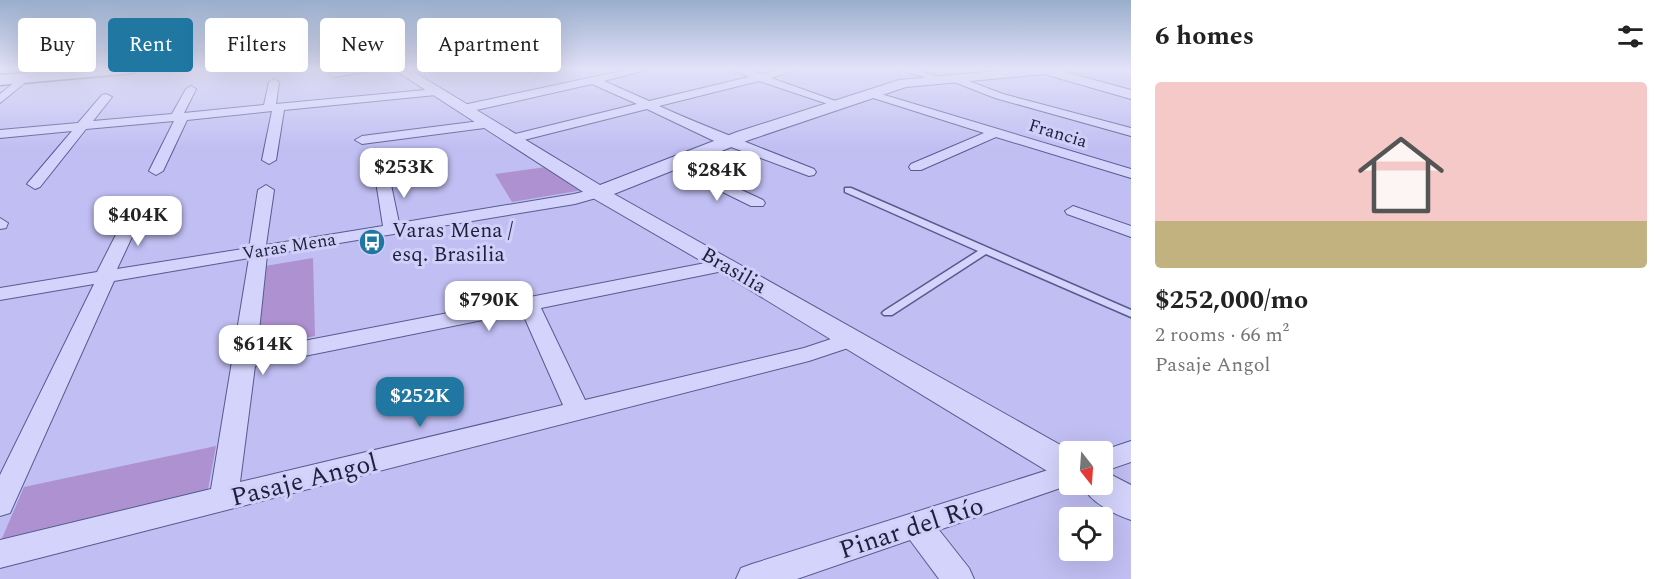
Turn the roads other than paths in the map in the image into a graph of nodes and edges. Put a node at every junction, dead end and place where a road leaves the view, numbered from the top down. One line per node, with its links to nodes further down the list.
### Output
1 (188, 96): 17 (street)
2 (274, 96): 15 (street)
3 (395, 96): 15 (street)
4 (442, 96): 16 (street, Brasilia)
5 (521, 96): 16 (street)
6 (628, 96): 14 (street)
7 (683, 96): 14 (street)
8 (815, 96): 13 (street)
9 (864, 96): 13 (street, Varas Mena)
10 (878, 96): 20 (street, Francia)
11 (999, 96): 21 (street)
12 (106, 97): 19 (street)
13 (838, 104): 25 (street, Varas Mena)
14 (647, 105): 23 (street); 25 (street)
15 (274, 108): 17 (street); 26 (street)
16 (463, 109): 18 (street, Brasilia)
17 (180, 117): 19 (street); 29 (street)
18 (488, 124): 23 (street, Brasilia); 24 (street)
19 (82, 126): 22 (street); 33 (street)
20 (996, 132): 28 (street); 31 (street, Francia)
21 (1131, 132)
22 (0, 134)
23 (512, 139): 36 (street, Brasilia)
24 (362, 140)
25 (730, 140): 27 (street, Varas Mena); 30 (street)
26 (269, 160)
27 (675, 163): 36 (street, Varas Mena); 37 (street)
28 (916, 167)
29 (156, 171)
30 (809, 172)
31 (1131, 174)
32 (382, 175): 40 (street)
33 (35, 184)
34 (266, 190): 43 (street)
35 (848, 190): 42 (lane)
36 (598, 193): 40 (street, Varas Mena); 44 (street, Brasilia)
37 (757, 203)
38 (139, 205): 45 (street)
39 (1073, 211): 41 (street)
40 (392, 229): 43 (street, Varas Mena)
41 (1131, 232)
42 (986, 250): 48 (lane); 49 (lane)
43 (258, 252): 45 (street, Varas Mena); 51 (street)
44 (726, 265): 47 (street); 50 (street, Brasilia)
45 (106, 277): 46 (street, Varas Mena); 59 (street)
46 (0, 294)
47 (530, 304): 51 (street); 52 (street)
48 (888, 313)
49 (1131, 314)
50 (852, 339): 52 (street, Pasaje Angol); 55 (street, Brasilia)
51 (245, 360): 58 (street)
52 (578, 411): 58 (street, Pasaje Angol)
53 (1131, 451): 54 (street)
54 (1113, 457)
55 (1059, 461)
56 (1059, 478): 61 (street, Pinar del Río)
57 (1113, 493): 60 (street)
58 (224, 499): 62 (street, Pasaje Angol)
59 (0, 504)
60 (1131, 504)
61 (916, 526): 63 (street, Pinar del Río); 64 (street)
62 (0, 554)
63 (752, 579)
64 (958, 579)

